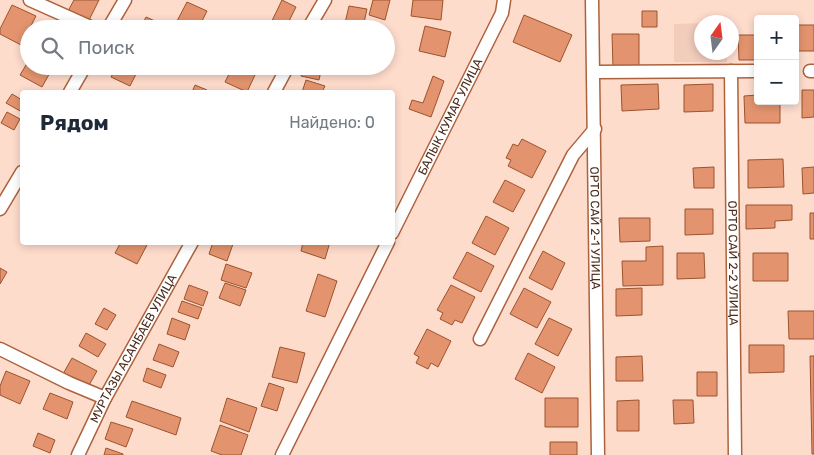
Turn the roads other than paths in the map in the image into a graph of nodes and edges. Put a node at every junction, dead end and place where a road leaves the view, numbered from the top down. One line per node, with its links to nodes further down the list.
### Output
1 (30, 0): 6 (street)
2 (125, 0): 7 (street)
3 (325, 0): 8 (street)
4 (504, 0): 19 (street, БАЛЫК КУМАР УЛИЦА)
5 (592, 0): 11 (street, ОРТО САЙ 2-1 УЛИЦА)
6 (75, 20)
7 (113, 20)
8 (313, 20)
9 (731, 71): 10 (street); 11 (street); 28 (street, ОРТО САЙ 2-2 УЛИЦА)
10 (754, 71)
11 (594, 72): 16 (street, ОРТО САЙ 2-1 УЛИЦА)
12 (80, 75): 14 (street)
13 (283, 75): 15 (street)
14 (71, 90)
15 (275, 90)
16 (595, 130): 22 (street); 27 (street, ОРТО САЙ 2-1 УЛИЦА)
17 (20, 175): 18 (street)
18 (0, 209)
19 (395, 227)
20 (190, 245): 24 (street, МУРТАЗЫ АСАНБАЕВ УЛИЦА)
21 (387, 245): 26 (street)
22 (480, 340)
23 (0, 349): 24 (street)
24 (105, 398): 25 (street, МУРТАЗЫ АСАНБАЕВ УЛИЦА)
25 (78, 455)
26 (282, 455)
27 (598, 455)
28 (735, 455)

